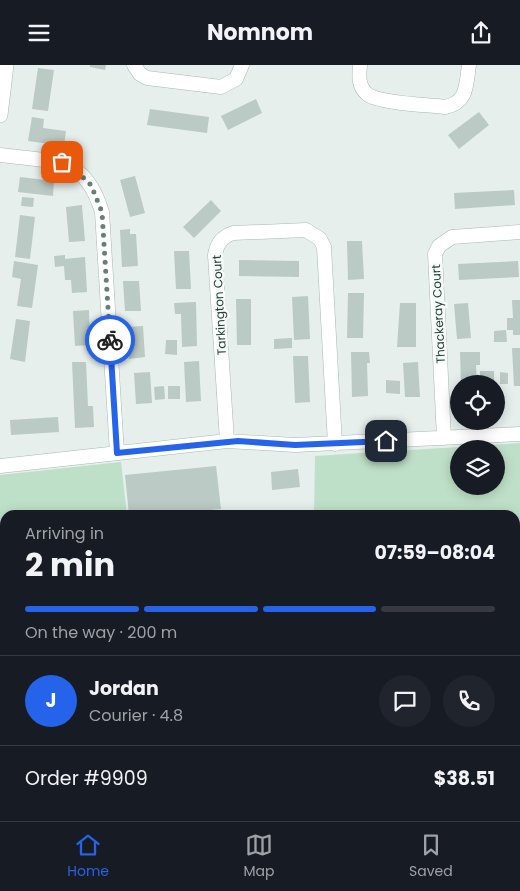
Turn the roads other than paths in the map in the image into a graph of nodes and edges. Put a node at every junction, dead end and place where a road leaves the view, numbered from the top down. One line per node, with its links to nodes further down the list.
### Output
1 (6, 65): 6 (street)
2 (134, 65): 3 (street)
3 (242, 65)
4 (360, 65): 5 (street)
5 (469, 65)
6 (0, 115)
7 (0, 155): 13 (street)
8 (520, 232): 10 (street, Thackeray Court)
9 (520, 433): 10 (street)
10 (444, 438): 12 (street)
11 (227, 441): 12 (street); 12 (street, Tarkington Court); 13 (street)
12 (335, 444)
13 (117, 453): 14 (street)
14 (0, 466)

